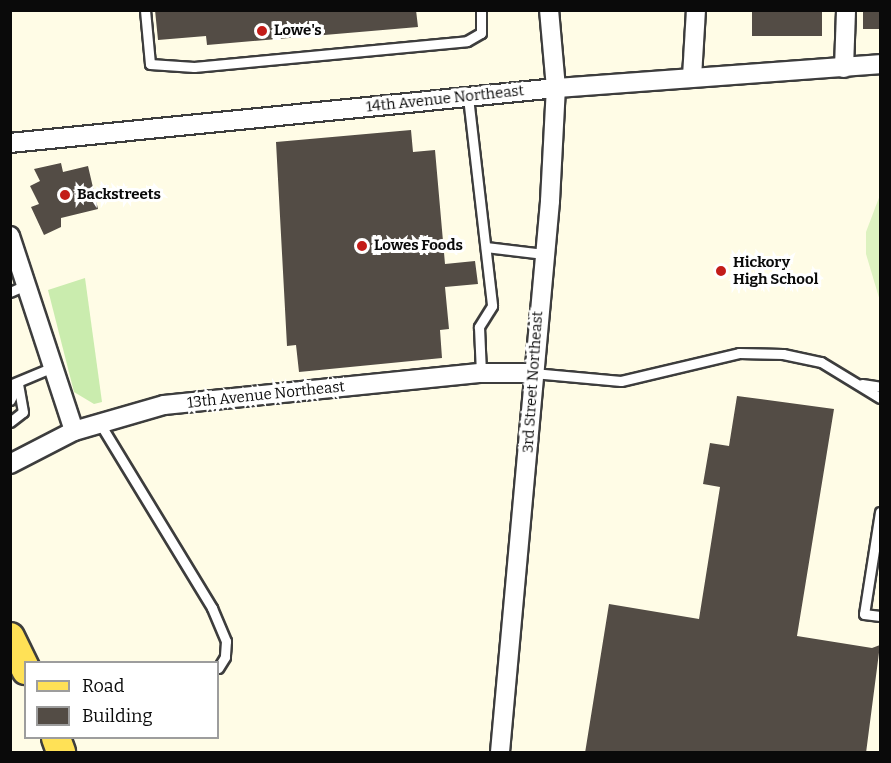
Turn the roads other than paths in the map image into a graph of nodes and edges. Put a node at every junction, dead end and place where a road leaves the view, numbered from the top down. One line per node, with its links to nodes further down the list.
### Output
1 (145, 10): 2 (lane)
2 (481, 10)
3 (549, 10): 9 (street, 3rd Street Northeast)
4 (696, 10): 8 (street)
5 (846, 10): 7 (street)
6 (880, 64): 7 (street, 14th Avenue Northeast)
7 (844, 68): 8 (street, 14th Avenue Northeast)
8 (692, 77): 9 (street, 14th Avenue Northeast)
9 (556, 88): 10 (street, 14th Avenue Northeast); 14 (street, 3rd Street Northeast)
10 (468, 97): 11 (street, 14th Avenue Northeast); 13 (lane)
11 (10, 143)
12 (10, 236): 15 (street)
13 (486, 247): 14 (lane); 17 (lane)
14 (544, 254): 18 (street, 3rd Street Northeast)
15 (18, 289): 16 (street)
16 (53, 367): 20 (lane); 26 (street)
17 (481, 373): 18 (street, 13th Avenue Northeast); 25 (street, 13th Avenue Northeast)
18 (533, 373): 19 (lane); 33 (street, 3rd Street Northeast)
19 (860, 383): 21 (lane); 22 (lane)
20 (14, 385): 23 (lane); 24 (lane)
21 (880, 387)
22 (880, 399)
23 (10, 400)
24 (10, 422)
25 (99, 422): 26 (street, 13th Avenue Northeast); 32 (lane)
26 (74, 431): 27 (street, 13th Avenue Northeast)
27 (10, 464)
28 (880, 512): 29 (lane)
29 (880, 616)
30 (10, 637): 31 (main road)
31 (24, 666)
32 (219, 666)
33 (500, 753)

